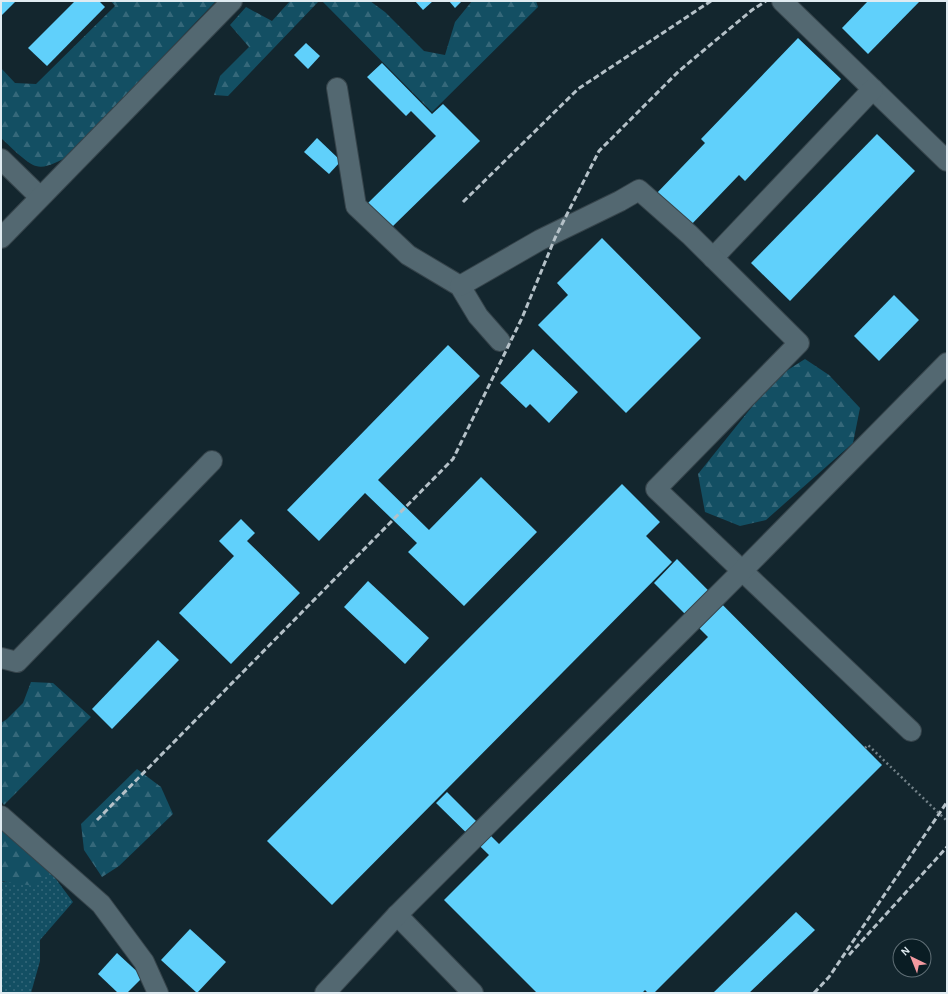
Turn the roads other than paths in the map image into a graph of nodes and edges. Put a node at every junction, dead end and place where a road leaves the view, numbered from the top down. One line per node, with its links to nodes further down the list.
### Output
1 (232, 1): 7 (lane)
2 (782, 1): 4 (lane)
3 (338, 88): 10 (lane)
4 (873, 89): 6 (lane); 9 (lane)
5 (1, 159): 7 (lane)
6 (947, 160)
7 (40, 197): 8 (lane)
8 (1, 238)
9 (713, 258): 10 (lane); 14 (lane)
10 (460, 286): 11 (lane)
11 (500, 341)
12 (945, 369): 14 (lane)
13 (212, 461): 15 (lane)
14 (742, 571): 16 (lane); 18 (lane)
15 (1, 658)
16 (911, 731)
17 (1, 816): 19 (lane)
18 (397, 915): 20 (lane); 21 (lane)
19 (158, 993)
20 (325, 993)
21 (473, 993)

